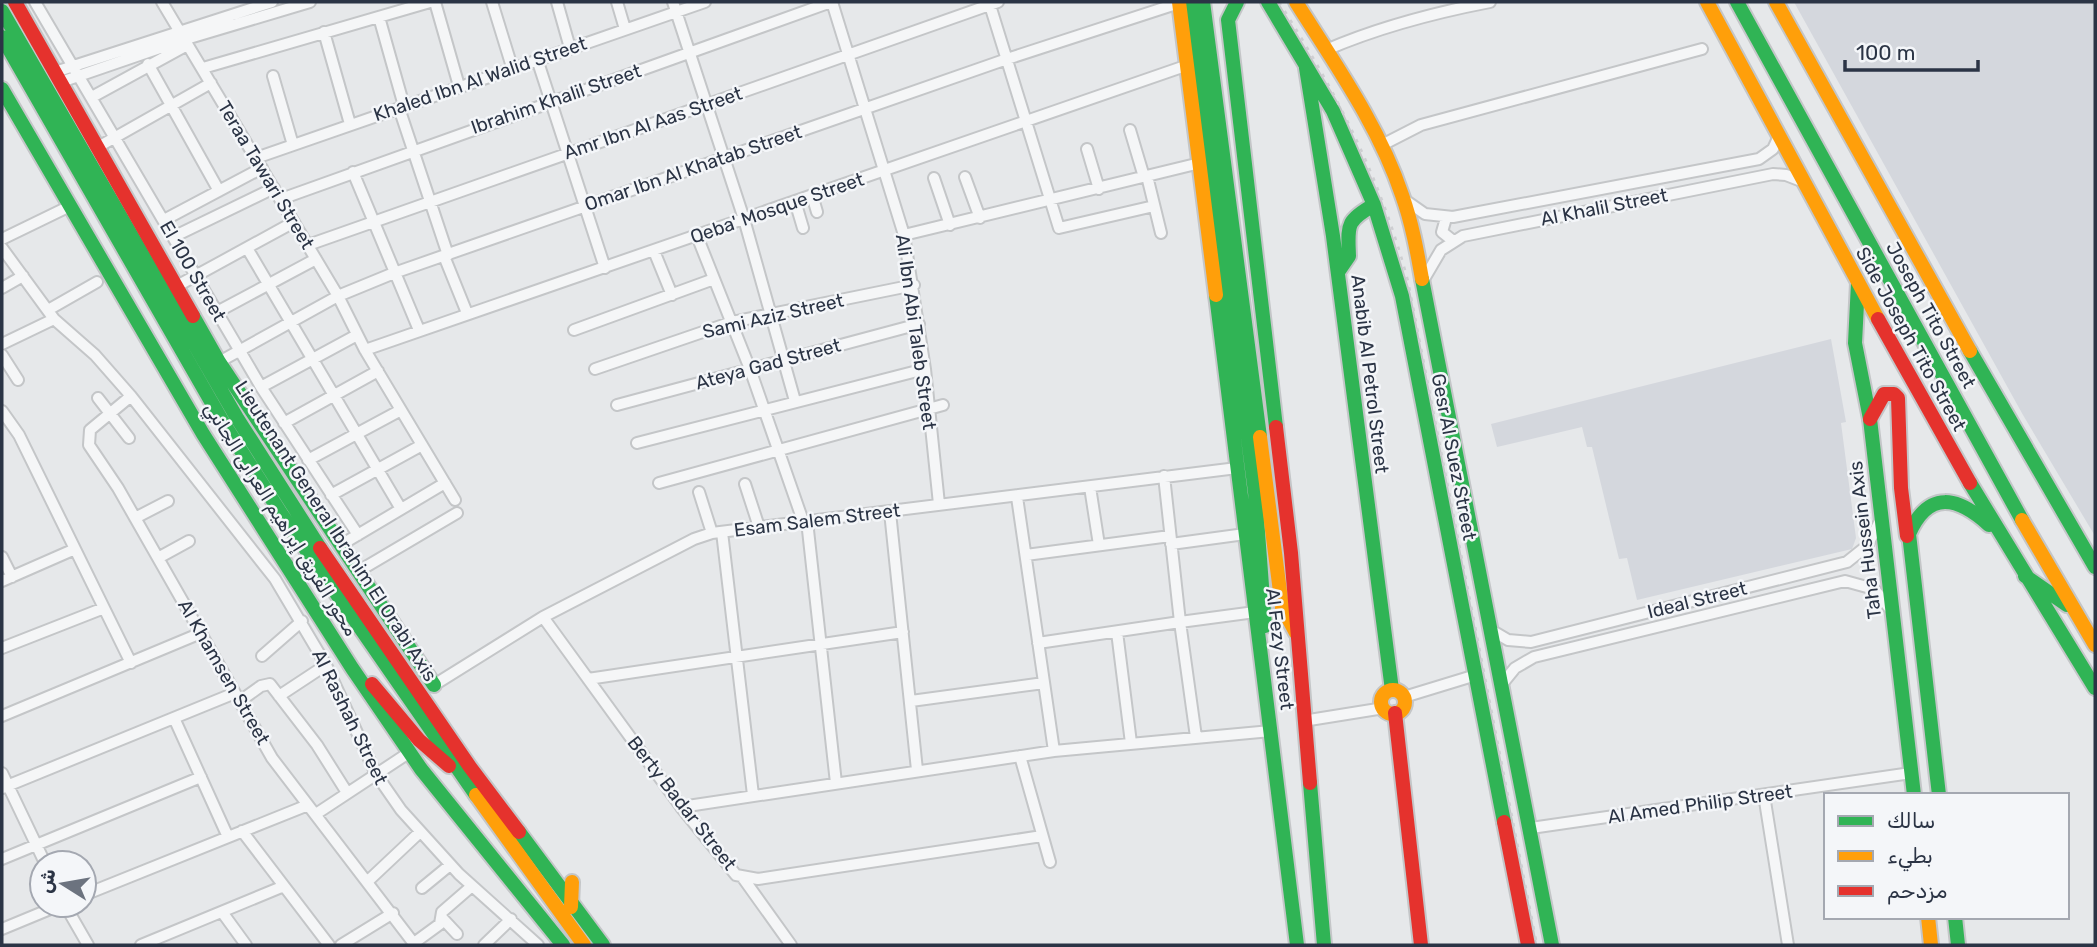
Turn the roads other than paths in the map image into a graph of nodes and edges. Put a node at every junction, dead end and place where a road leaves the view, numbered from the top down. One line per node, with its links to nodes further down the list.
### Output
1 (15, 2): 46 (main road, محور الفريق إبراهيم العرابى الجانبي)
2 (36, 2): 44 (street, El 100 Street)
3 (162, 2): 31 (street, Teraa Tawari Street)
4 (272, 2): 31 (street)
5 (310, 2): 31 (street)
6 (432, 2): 25 (street); 48 (street)
7 (492, 2): 42 (street)
8 (557, 2): 32 (street)
9 (617, 2): 28 (street)
10 (705, 2): 23 (street, Khaled Ibn Al Walid Street)
11 (832, 2): 35 (street, Ibrahim Khalil Street); 36 (street, Ali Ibn Abi Taleb Street)
12 (1182, 2): 26 (main road); 38 (street, Omar Ibn Al Khatab Street); 41 (main road, Al Fezy Street)
13 (1203, 2): 26 (main road)
14 (1226, 2): 27 (main road)
15 (1237, 2): 27 (main road)
16 (1268, 2): 39 (main road, Gesr Al Suez Street)
17 (1296, 2): 34 (main road, Gesr Al Suez Street)
18 (1490, 2): 34 (street)
19 (1707, 2): 60 (main road, Side Joseph Tito Street)
20 (1737, 2): 209 (main road, Joseph Tito Street)
21 (1776, 2): 204 (main road, Joseph Tito Street)
22 (992, 3): 36 (street, Amr Ibn Al Aas Street); 38 (street)
23 (674, 7): 28 (street, Khaled Ibn Al Walid Street); 35 (street)
24 (2, 12): 145 (main road, Lieutenant General Ibrahim El Orabi Axis)
25 (379, 17): 29 (street); 54 (street)
26 (1200, 18): 219 (main road); 225 (main road)
27 (1228, 20): 219 (main road)
28 (625, 29): 32 (street, Khaled Ibn Al Walid Street)
29 (324, 32): 43 (street); 58 (street)
30 (2, 37): 253 (main road, Lieutenant General Ibrahim El Orabi Axis)
31 (186, 38): 40 (street); 43 (street, Teraa Tawari Street); 44 (street)
32 (570, 48): 37 (street, Khaled Ibn Al Walid Street)
33 (1702, 49): 63 (street)
34 (1326, 50): 63 (main road, Gesr Al Suez Street)
35 (689, 52): 51 (street, Ibrahim Khalil Street); 53 (street)
36 (848, 54): 53 (street, Amr Ibn Al Aas Street); 55 (street, Ali Ibn Abi Taleb Street)
37 (537, 59): 42 (street, Khaled Ibn Al Walid Street); 51 (street)
38 (1007, 59): 55 (street, Omar Ibn Al Khatab Street); 57 (street)
39 (1306, 63): 89 (main road, Gesr Al Suez Street); 115 (main road, Anabib Al Petrol Street)
40 (148, 64): 50 (street); 52 (street)
41 (1188, 65): 57 (street, Qeba' Mosque Street); 71 (main road, Al Fezy Street)
42 (512, 67): 48 (street, Khaled Ibn Al Walid Street)
43 (203, 68): 47 (street, Teraa Tawari Street)
44 (77, 71): 46 (street); 50 (street, El 100 Street)
45 (273, 76): 62 (street)
46 (58, 77): 64 (main road, محور الفريق إبراهيم العرابى الجانبي)
47 (211, 83): 52 (street); 69 (street, Teraa Tawari Street)
48 (459, 86): 54 (street, Khaled Ibn Al Walid Street)
49 (2, 89): 56 (main road, محور الفريق إبراهيم العرابى الجانبي)
50 (92, 97): 61 (street, El 100 Street)
51 (551, 101): 66 (street, Ibrahim Khalil Street); 67 (street)
52 (171, 103): 61 (street); 82 (street)
53 (706, 104): 67 (street, Amr Ibn Al Aas Street); 68 (street)
54 (401, 107): 58 (street, Khaled Ibn Al Walid Street); 66 (street)
55 (865, 108): 68 (street, Omar Ibn Al Khatab Street); 73 (street, Ali Ibn Abi Taleb Street)
56 (7, 111): 90 (main road, محور الفريق إبراهيم العرابى الجانبي)
57 (1026, 119): 73 (street, Qeba' Mosque Street); 88 (street)
58 (350, 124): 62 (street, Khaled Ibn Al Walid Street)
59 (1130, 130): 77 (street)
60 (1779, 136): 70 (street); 79 (main road, Side Joseph Tito Street)
61 (116, 137): 64 (street); 97 (street, El 100 Street)
62 (293, 145): 69 (street, Khaled Ibn Al Walid Street)
63 (1380, 146): 85 (main road, Gesr Al Suez Street)
64 (98, 147): 125 (main road, محور الفريق إبراهيم العرابى الجانبي)
65 (1087, 149): 81 (street)
66 (413, 150): 74 (street, Ibrahim Khalil Street); 87 (street)
67 (567, 153): 87 (street, Amr Ibn Al Aas Street); 91 (street)
68 (723, 157): 91 (street, Omar Ibn Al Khatab Street); 96 (street)
69 (256, 158): 72 (street, Teraa Tawari Street)
70 (1759, 159): 75 (street); 95 (street, Al Khalil Street)
71 (1200, 163): 77 (street); 171 (main road, Al Fezy Street)
72 (262, 168): 80 (street, Teraa Tawari Street); 82 (street)
73 (884, 170): 83 (street, Qeba' Mosque Street); 103 (street, Ali Ibn Abi Taleb Street)
74 (353, 172): 84 (street, Ibrahim Khalil Street); 98 (street)
75 (1760, 176): 79 (street, Al Khalil Street); 107 (street, Al Khalil Street)
76 (965, 177): 94 (street)
77 (1146, 177): 81 (street); 92 (street)
78 (934, 178): 100 (street)
79 (1804, 182): 122 (main road, Side Joseph Tito Street)
80 (274, 188): 84 (street, Teraa Tawari Street); 105 (street)
81 (1099, 189): 88 (street)
82 (219, 191): 97 (street)
83 (812, 195): 86 (street, Qeba' Mosque Street); 93 (street)
84 (281, 199): 99 (street, Teraa Tawari Street)
85 (1405, 200): 95 (street); 120 (main road, Gesr Al Suez Street)
86 (795, 201): 96 (street, Qeba' Mosque Street); 101 (street)
87 (430, 202): 98 (street, Amr Ibn Al Aas Street); 112 (street)
88 (1051, 202): 92 (street); 94 (street)
89 (1374, 205): 115 (main road); 232 (main road, Gesr Al Suez Street)
90 (70, 206): 106 (street); 231 (main road, محور الفريق إبراهيم العرابى الجانبي)
91 (585, 206): 112 (street, Omar Ibn Al Khatab Street); 114 (street)
92 (1154, 206): 102 (street)
93 (817, 212)
94 (980, 218): 100 (street)
95 (1446, 218): 107 (street)
96 (744, 219): 104 (street, Qeba' Mosque Street); 131 (street)
97 (164, 220): 105 (street, El 100 Street)
98 (372, 221): 108 (street, Amr Ibn Al Aas Street); 116 (street)
99 (294, 222): 108 (street, Teraa Tawari Street); 110 (street)
100 (950, 225): 103 (street)
101 (803, 228)
102 (1161, 233)
103 (904, 235): 124 (street, Ali Ibn Abi Taleb Street)
104 (697, 236): 111 (street, Qeba' Mosque Street); 119 (street)
105 (173, 237): 117 (street, El 100 Street)
106 (2, 239)
107 (1452, 240): 120 (street)
108 (308, 245): 113 (street, Teraa Tawari Street)
109 (2, 248): 118 (street, Al Rashah Street)
110 (247, 248): 117 (street); 123 (street)
111 (654, 251): 114 (street, Qeba' Mosque Street); 127 (street)
112 (446, 255): 116 (street, Omar Ibn Al Khatab Street); 130 (street)
113 (316, 259): 123 (street); 128 (street, Teraa Tawari Street)
114 (605, 268): 130 (street, Qeba' Mosque Street)
115 (1338, 272): 238 (main road, Anabib Al Petrol Street)
116 (394, 273): 128 (street, Omar Ibn Al Khatab Street); 136 (street)
117 (196, 275): 125 (street); 129 (street, El 100 Street)
118 (23, 276): 126 (street); 132 (street, Al Rashah Street)
119 (714, 279): 127 (street); 134 (street)
120 (1424, 279): 215 (main road, Gesr Al Suez Street)
121 (97, 282): 132 (street)
122 (1858, 283): 163 (main road, Taha Hussein Axis); 191 (main road, Side Joseph Tito Street)
123 (269, 284): 129 (street); 133 (street)
124 (914, 285): 131 (street, Sami Aziz Street); 135 (street, Ali Ibn Abi Taleb Street)
125 (177, 286): 145 (main road, محور الفريق إبراهيم العرابى الجانبي)
126 (2, 288)
127 (672, 295): 137 (street)
128 (338, 296): 133 (street, Omar Ibn Al Khatab Street); 138 (street, Teraa Tawari Street)
129 (217, 312): 140 (street, El 100 Street)
130 (467, 313): 136 (street, Qeba' Mosque Street)
131 (771, 314): 134 (street, Sami Aziz Street); 144 (street)
132 (51, 315): 139 (street); 152 (street, Al Rashah Street)
133 (290, 321): 140 (street, Omar Ibn Al Khatab Street); 143 (street)
134 (732, 322): 146 (street, Sami Aziz Street); 147 (street)
135 (919, 324): 144 (street, Ateya Gad Street); 148 (street, Ali Ibn Abi Taleb Street)
136 (419, 330): 141 (street, Qeba' Mosque Street)
137 (574, 330)
138 (357, 335): 141 (street, Teraa Tawari Street); 143 (street)
139 (2, 344)
140 (239, 350): 145 (street, Omar Ibn Al Khatab Street); 151 (street, El 100 Street)
141 (365, 350): 149 (street, Teraa Tawari Street)
142 (2, 355): 150 (street)
143 (312, 359): 151 (street); 153 (street)
144 (783, 359): 147 (street, Ateya Gad Street); 155 (street)
145 (214, 365): 197 (main road, محور الفريق إبراهيم العرابى الجانبي); 285 (main road, Lieutenant General Ibrahim El Orabi Axis)
146 (595, 369)
147 (750, 369): 156 (street, Ateya Gad Street); 159 (street)
148 (925, 369): 155 (street); 158 (street, Ali Ibn Abi Taleb Street)
149 (378, 371): 153 (street); 160 (street, Teraa Tawari Street)
150 (18, 380)
151 (261, 387): 164 (street, El 100 Street)
152 (131, 396): 162 (street, Al Khamsen Street); 213 (street, Al Rashah Street)
153 (334, 396): 164 (street); 165 (street)
154 (98, 398): 162 (street)
155 (795, 401): 159 (street)
156 (617, 405)
157 (943, 405): 158 (street)
158 (929, 408): 169 (street); 183 (street, Ali Ibn Abi Taleb Street)
159 (764, 409): 167 (street); 169 (street)
160 (401, 410): 165 (street); 168 (street, Teraa Tawari Street)
161 (2, 411): 200 (street)
162 (110, 413): 166 (street); 188 (street, Al Khamsen Street)
163 (1871, 419): 187 (main road, Taha Hussein Axis); 199 (main road)
164 (284, 423): 170 (street, El 100 Street)
165 (357, 435): 170 (street); 172 (street)
166 (129, 438)
167 (637, 443)
168 (422, 445): 172 (street); 174 (street, Teraa Tawari Street)
169 (779, 451): 175 (street); 189 (street)
170 (308, 460): 179 (street, El 100 Street)
171 (1237, 468): 173 (street, Esam Salem Street); 193 (main road, Al Fezy Street)
172 (378, 470): 179 (street); 184 (street)
173 (1164, 476): 177 (street, Esam Salem Street); 195 (street)
174 (445, 483): 181 (street, Teraa Tawari Street); 184 (street)
175 (659, 483)
176 (745, 484): 190 (street)
177 (1090, 486): 180 (street, Esam Salem Street); 198 (street)
178 (699, 492): 192 (street)
179 (331, 495): 194 (street, El 100 Street)
180 (1017, 497): 183 (street, Esam Salem Street); 201 (street)
181 (455, 500)
182 (169, 501): 188 (street)
183 (939, 504): 185 (street, Esam Salem Street)
184 (401, 509): 194 (street)
185 (890, 512): 189 (street, Esam Salem Street); 216 (street)
186 (457, 513): 205 (street)
187 (1882, 516): 211 (main road, Taha Hussein Axis); 220 (street, Ideal Street)
188 (135, 518): 203 (street, Al Khamsen Street)
189 (805, 521): 190 (street, Esam Salem Street); 222 (street)
190 (759, 527): 192 (street, Esam Salem Street)
191 (1997, 531): 199 (main road); 206 (main road, Side Joseph Tito Street)
192 (717, 532): 212 (street, Esam Salem Street); 227 (street)
193 (1245, 534): 195 (street); 210 (main road, Al Fezy Street)
194 (358, 535): 197 (street)
195 (1171, 540): 198 (street); 214 (street)
196 (189, 541): 203 (street)
197 (339, 545): 205 (main road, محور الفريق إبراهيم العرابى الجانبي)
198 (1099, 545): 201 (street)
199 (1908, 545): 262 (main road)
200 (75, 549): 207 (street); 208 (street)
201 (1026, 555): 221 (street)
202 (2, 557): 207 (street)
203 (158, 558): 218 (street, Al Khamsen Street)
204 (2095, 567)
205 (357, 572): 236 (main road, محور الفريق إبراهيم العرابى الجانبي)
206 (2025, 576): 209 (main road); 237 (main road, Side Joseph Tito Street)
207 (7, 579)
208 (104, 608): 224 (street); 228 (street)
209 (2074, 611): 223 (main road, Joseph Tito Street)
210 (1255, 612): 214 (street); 225 (main road, Al Fezy Street)
211 (1893, 612): 229 (street, Ideal Street); 255 (main road, Taha Hussein Axis)
212 (543, 617): 233 (street, Berty Badar Street); 236 (street, Esam Salem Street)
213 (302, 621): 226 (street); 230 (street, Al Rashah Street)
214 (1180, 622): 217 (street); 247 (street)
215 (1491, 630): 220 (street); 235 (main road, Gesr Al Suez Street)
216 (903, 632): 222 (street); 241 (street)
217 (1116, 632): 221 (street); 248 (street)
218 (201, 633): 228 (street); 240 (street, Al Khamsen Street)
219 (1296, 634): 245 (main road)
220 (1517, 642): 229 (street)
221 (1038, 643): 234 (street)
222 (821, 644): 227 (street); 258 (street)
223 (2095, 645)
224 (2, 648)
225 (1261, 648): 246 (main road, Al Fezy Street)
226 (262, 656)
227 (736, 656): 233 (street); 263 (street)
228 (131, 663): 243 (street)
229 (1520, 664): 235 (street, Ideal Street)
230 (326, 665): 239 (street); 256 (street, Al Rashah Street)
231 (352, 667): 250 (main road, محور الفريق إبراهيم العرابى الجانبي); 253 (main road)
232 (1476, 675): 238 (street); 312 (main road, Gesr Al Suez Street)
233 (588, 679): 266 (street, Berty Badar Street)
234 (1044, 682): 241 (street); 249 (street)
235 (1502, 684): 268 (main road, Gesr Al Suez Street)
236 (434, 685)
237 (2095, 688)
238 (1398, 694): 242 (main road); 242 (main road)
239 (279, 696): 240 (street); 260 (street)
240 (237, 697): 244 (street); 265 (street, Al Khamsen Street)
241 (911, 701): 252 (street)
242 (1389, 711): 245 (street); 311 (main road)
243 (2, 716)
244 (174, 718): 257 (street); 259 (street)
245 (1303, 720): 310 (main road)
246 (1271, 731): 247 (street, Al Fezy Street); 309 (main road)
247 (1196, 737): 248 (street, Al Fezy Street)
248 (1131, 743): 249 (street, Al Fezy Street)
249 (1054, 751): 251 (street, Al Fezy Street)
250 (410, 752): 256 (street); 305 (main road, محور الفريق إبراهيم العرابى الجانبي)
251 (1020, 756): 252 (street, Al Fezy Street); 271 (street)
252 (917, 770): 258 (street, Al Fezy Street)
253 (458, 772): 306 (main road, Lieutenant General Ibrahim El Orabi Axis)
254 (2, 773): 259 (street)
255 (1911, 773): 261 (main road, Taha Hussein Axis); 264 (street, Al Amed Philip Street)
256 (376, 774): 260 (street); 270 (street, Al Rashah Street)
257 (201, 777): 272 (street); 273 (street)
258 (836, 783): 263 (street, Al Fezy Street)
259 (5, 787): 273 (street)
260 (346, 791): 267 (street)
261 (1914, 793)
262 (1939, 793)
263 (753, 795): 266 (street, Al Fezy Street)
264 (1764, 795): 268 (street, Al Amed Philip Street); 314 (street)
265 (308, 805): 267 (street, Al Khamsen Street); 269 (street)
266 (681, 807): 278 (street, Berty Badar Street)
267 (316, 814): 279 (street, Al Khamsen Street)
268 (1531, 828): 313 (main road, Gesr Al Suez Street)
269 (242, 831): 272 (street); 281 (street)
270 (420, 832): 277 (street, Al Rashah Street); 279 (street)
271 (1042, 836): 276 (street); 278 (street, Berty Badar Street)
272 (228, 837): 284 (street)
273 (36, 845): 274 (street); 275 (street)
274 (38, 849)
275 (2, 859)
276 (1050, 862)
277 (450, 865): 282 (street, Al Rashah Street); 283 (street)
278 (743, 878): 308 (street)
279 (368, 881): 287 (street, Al Khamsen Street)
280 (572, 882): 285 (main road)
281 (284, 886): 286 (street); 301 (street)
282 (472, 886): 290 (street); 291 (street, Al Rashah Street)
283 (422, 888)
284 (98, 889)
285 (571, 907): 307 (main road, Lieutenant General Ibrahim El Orabi Axis)
286 (222, 912): 296 (street); 300 (street)
287 (393, 914): 297 (street, Al Khamsen Street); 302 (street)
288 (28, 919): 294 (street)
289 (71, 919): 298 (street)
290 (443, 919): 295 (street); 297 (street)
291 (511, 919): 303 (street); 304 (street, Al Rashah Street)
292 (1928, 919): 315 (main road)
293 (1955, 919): 316 (main road)
294 (2, 929)
295 (457, 934)
296 (164, 941): 299 (street)
297 (414, 944)
298 (88, 945)
299 (141, 945)
300 (246, 945)
301 (329, 945)
302 (341, 945)
303 (484, 945)
304 (538, 945)
305 (563, 945)
306 (584, 945)
307 (603, 945)
308 (791, 945)
309 (1297, 945)
310 (1324, 945)
311 (1421, 945)
312 (1528, 945)
313 (1552, 945)
314 (1788, 945)
315 (1931, 945)
316 (1958, 945)

